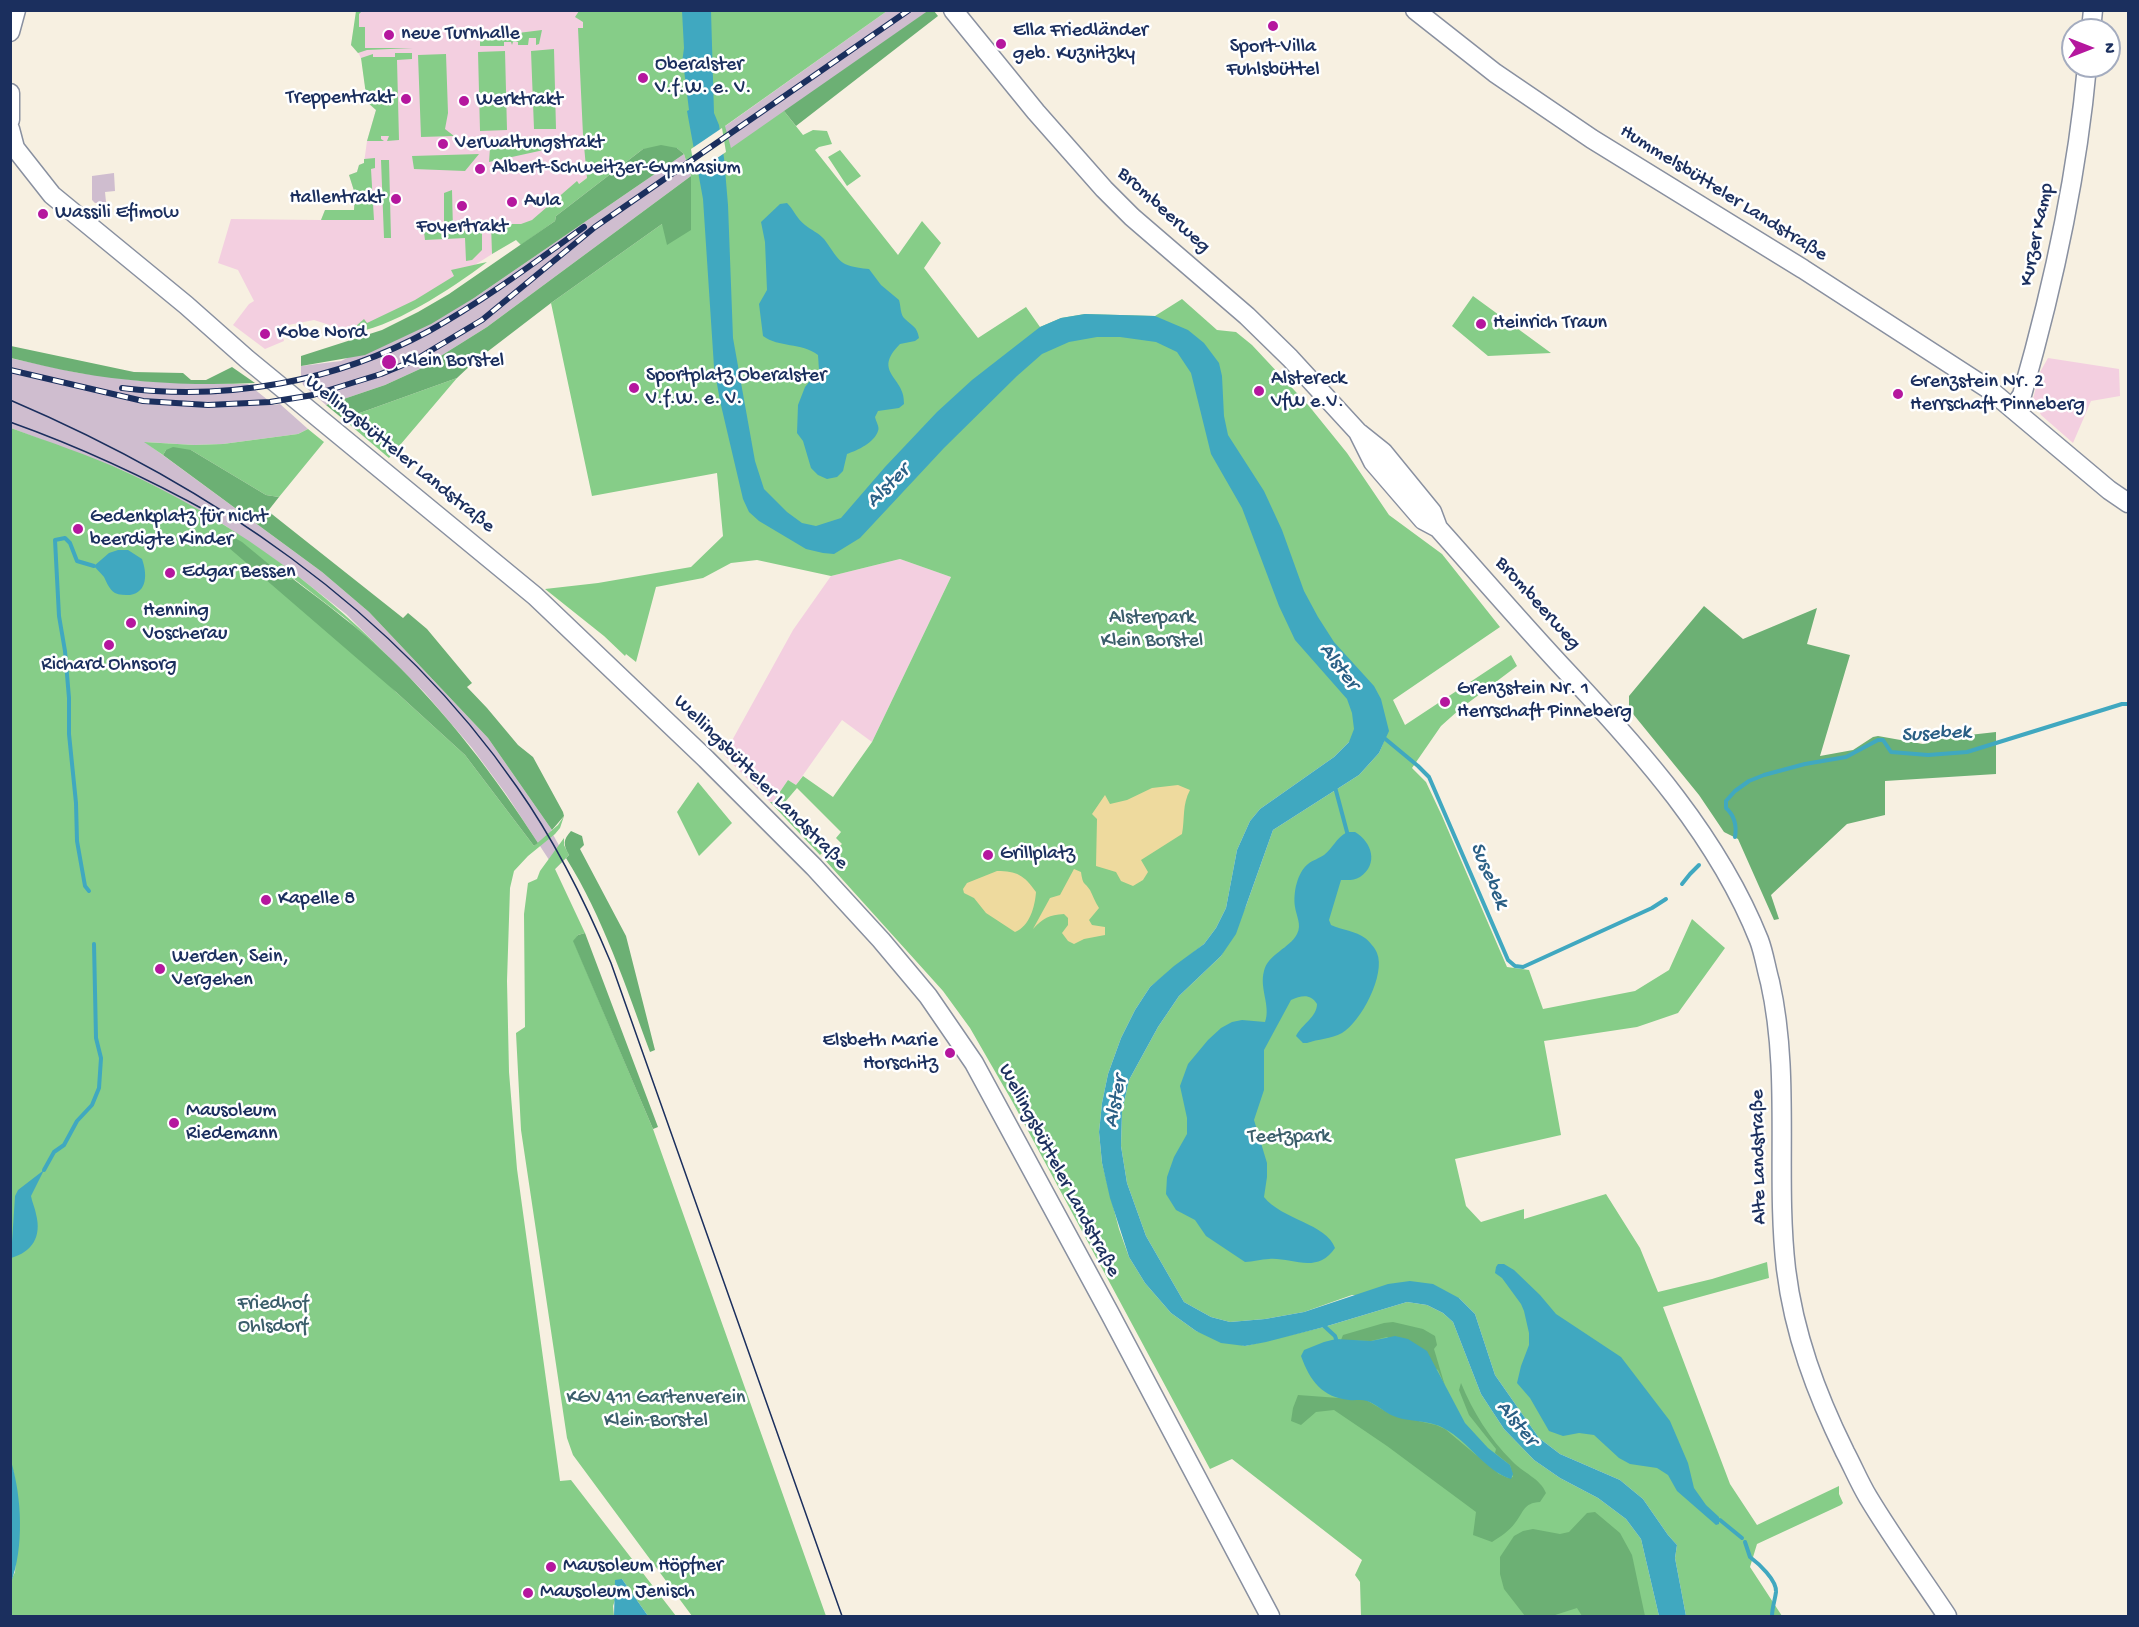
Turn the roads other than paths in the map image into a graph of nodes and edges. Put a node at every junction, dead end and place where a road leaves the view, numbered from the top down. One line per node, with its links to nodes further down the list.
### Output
1 (16, 10): 4 (main road)
2 (953, 10): 12 (main road, Brombeerweg)
3 (1415, 10): 10 (main road, Hummelsbütteler Landstraße)
4 (10, 32)
5 (2086, 78): 10 (main road, Kurzer Kamp)
6 (10, 93): 7 (main road)
7 (10, 120)
8 (10, 129): 9 (main road, Wellingsbütteler Landstraße)
9 (13, 147): 13 (main road, Wellingsbütteler Landstraße)
10 (2013, 408): 11 (main road, Hummelsbütteler Landstraße)
11 (2128, 503)
12 (1603, 709): 14 (main road, Alte Landstraße)
13 (1270, 1617)
14 (1947, 1617)

